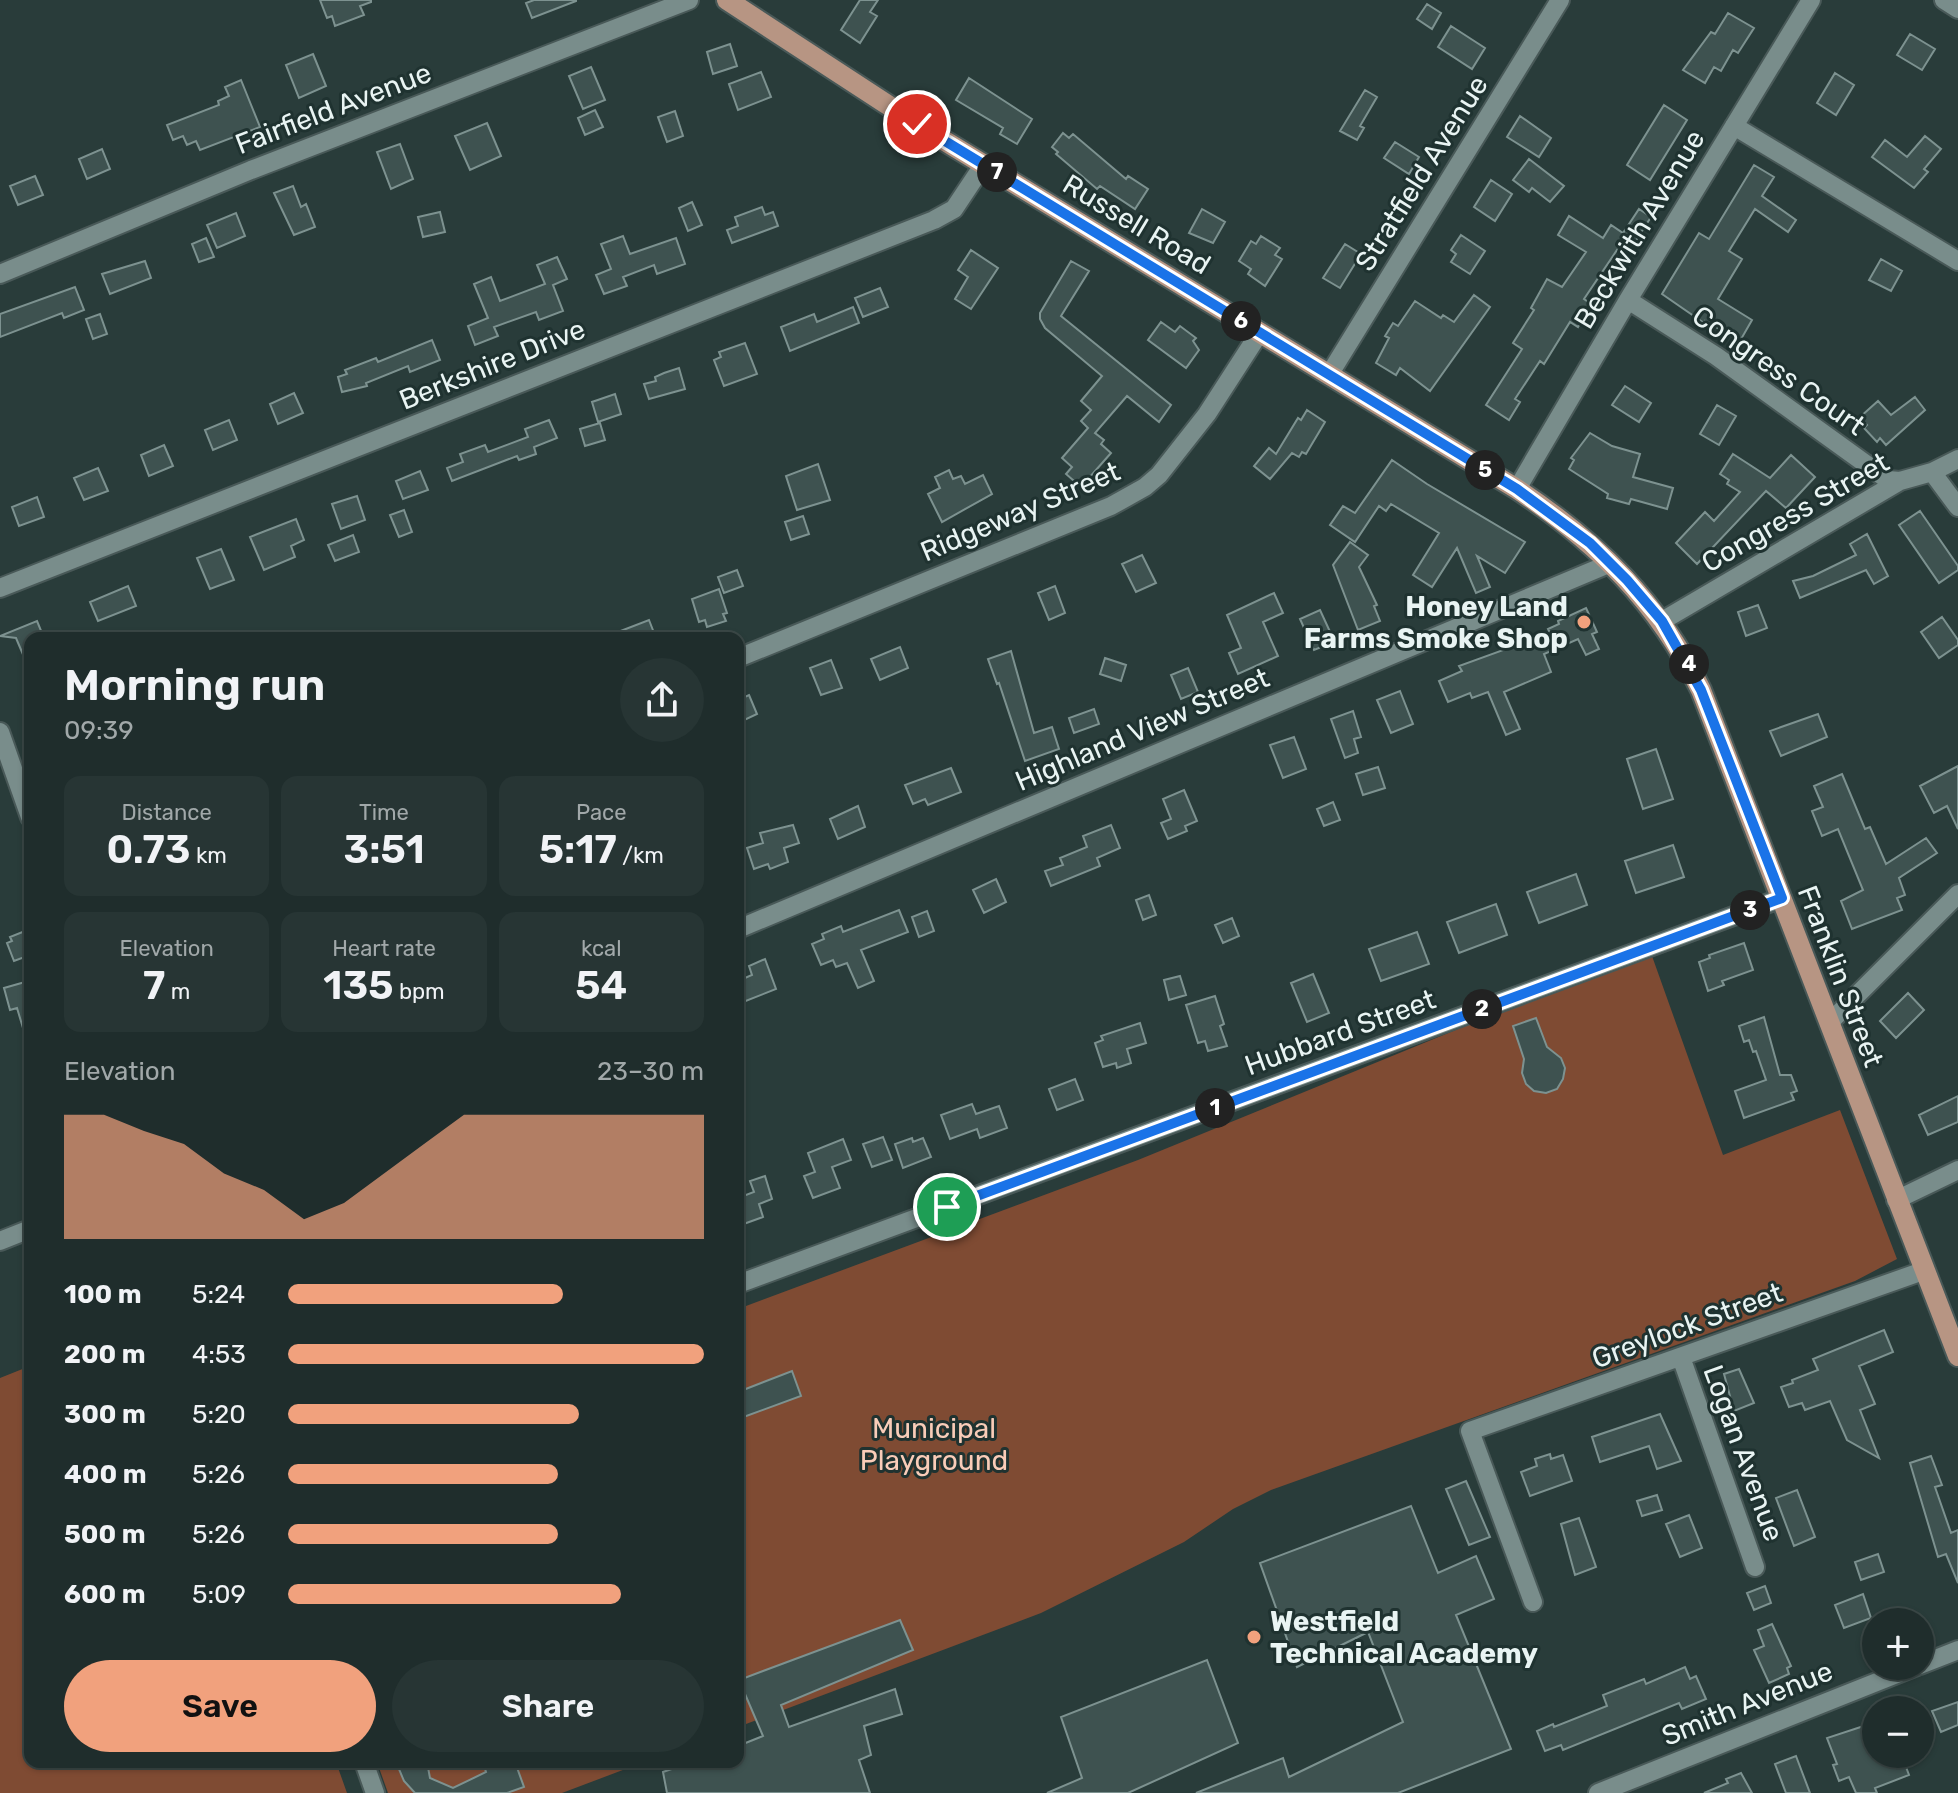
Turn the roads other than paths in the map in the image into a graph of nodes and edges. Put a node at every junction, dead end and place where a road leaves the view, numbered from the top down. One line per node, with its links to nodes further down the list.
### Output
1 (689, 0): 10 (street, Fairfield Avenue)
2 (727, 0): 8 (main road, Russell Road)
3 (1560, 0): 13 (street, Stratfield Avenue)
4 (1811, 0): 7 (street, Beckwith Avenue)
5 (1944, 0): 6 (street)
6 (1958, 9)
7 (1734, 126): 9 (street); 11 (street, Beckwith Avenue)
8 (984, 164): 12 (main road, Russell Road); 20 (street, Berkshire Drive)
9 (1958, 261)
10 (0, 274)
11 (1628, 300): 16 (street, Congress Court); 17 (street, Beckwith Avenue)
12 (1260, 332): 13 (main road, Russell Road); 22 (street, Ridgeway Street)
13 (1329, 375): 17 (main road, Russell Road)
14 (1958, 459): 15 (street, Congress Street)
15 (1932, 472): 16 (street, Congress Street); 18 (street)
16 (1900, 481): 21 (street, Congress Street)
17 (1517, 489): 19 (main road, Russell Road)
18 (1958, 507)
19 (1611, 563): 21 (main road, Russell Road); 27 (street, Highland View Street)
20 (0, 588)
21 (1662, 621): 26 (main road, Franklin Street)
22 (744, 656)
23 (0, 732): 24 (street)
24 (24, 800)
25 (1958, 894): 28 (street)
26 (1782, 898): 28 (main road, Franklin Street); 34 (street, Hubbard Street)
27 (744, 926)
28 (1829, 1023): 30 (main road, Franklin Street)
29 (1958, 1170): 30 (street)
30 (1896, 1200): 33 (main road, Franklin Street)
31 (24, 1231): 32 (street)
32 (0, 1241)
33 (1923, 1271): 35 (main road, Franklin Street); 36 (street, Greylock Street)
34 (744, 1282)
35 (1958, 1356)
36 (1681, 1357): 37 (street, Logan Avenue); 38 (street, Greylock Street)
37 (1755, 1567)
38 (1533, 1602)
39 (1958, 1650): 40 (street, Smith Avenue)
40 (1934, 1659)
41 (1880, 1680): 44 (street, Smith Avenue)
42 (366, 1768): 43 (street)
43 (375, 1793)
44 (1598, 1793)

